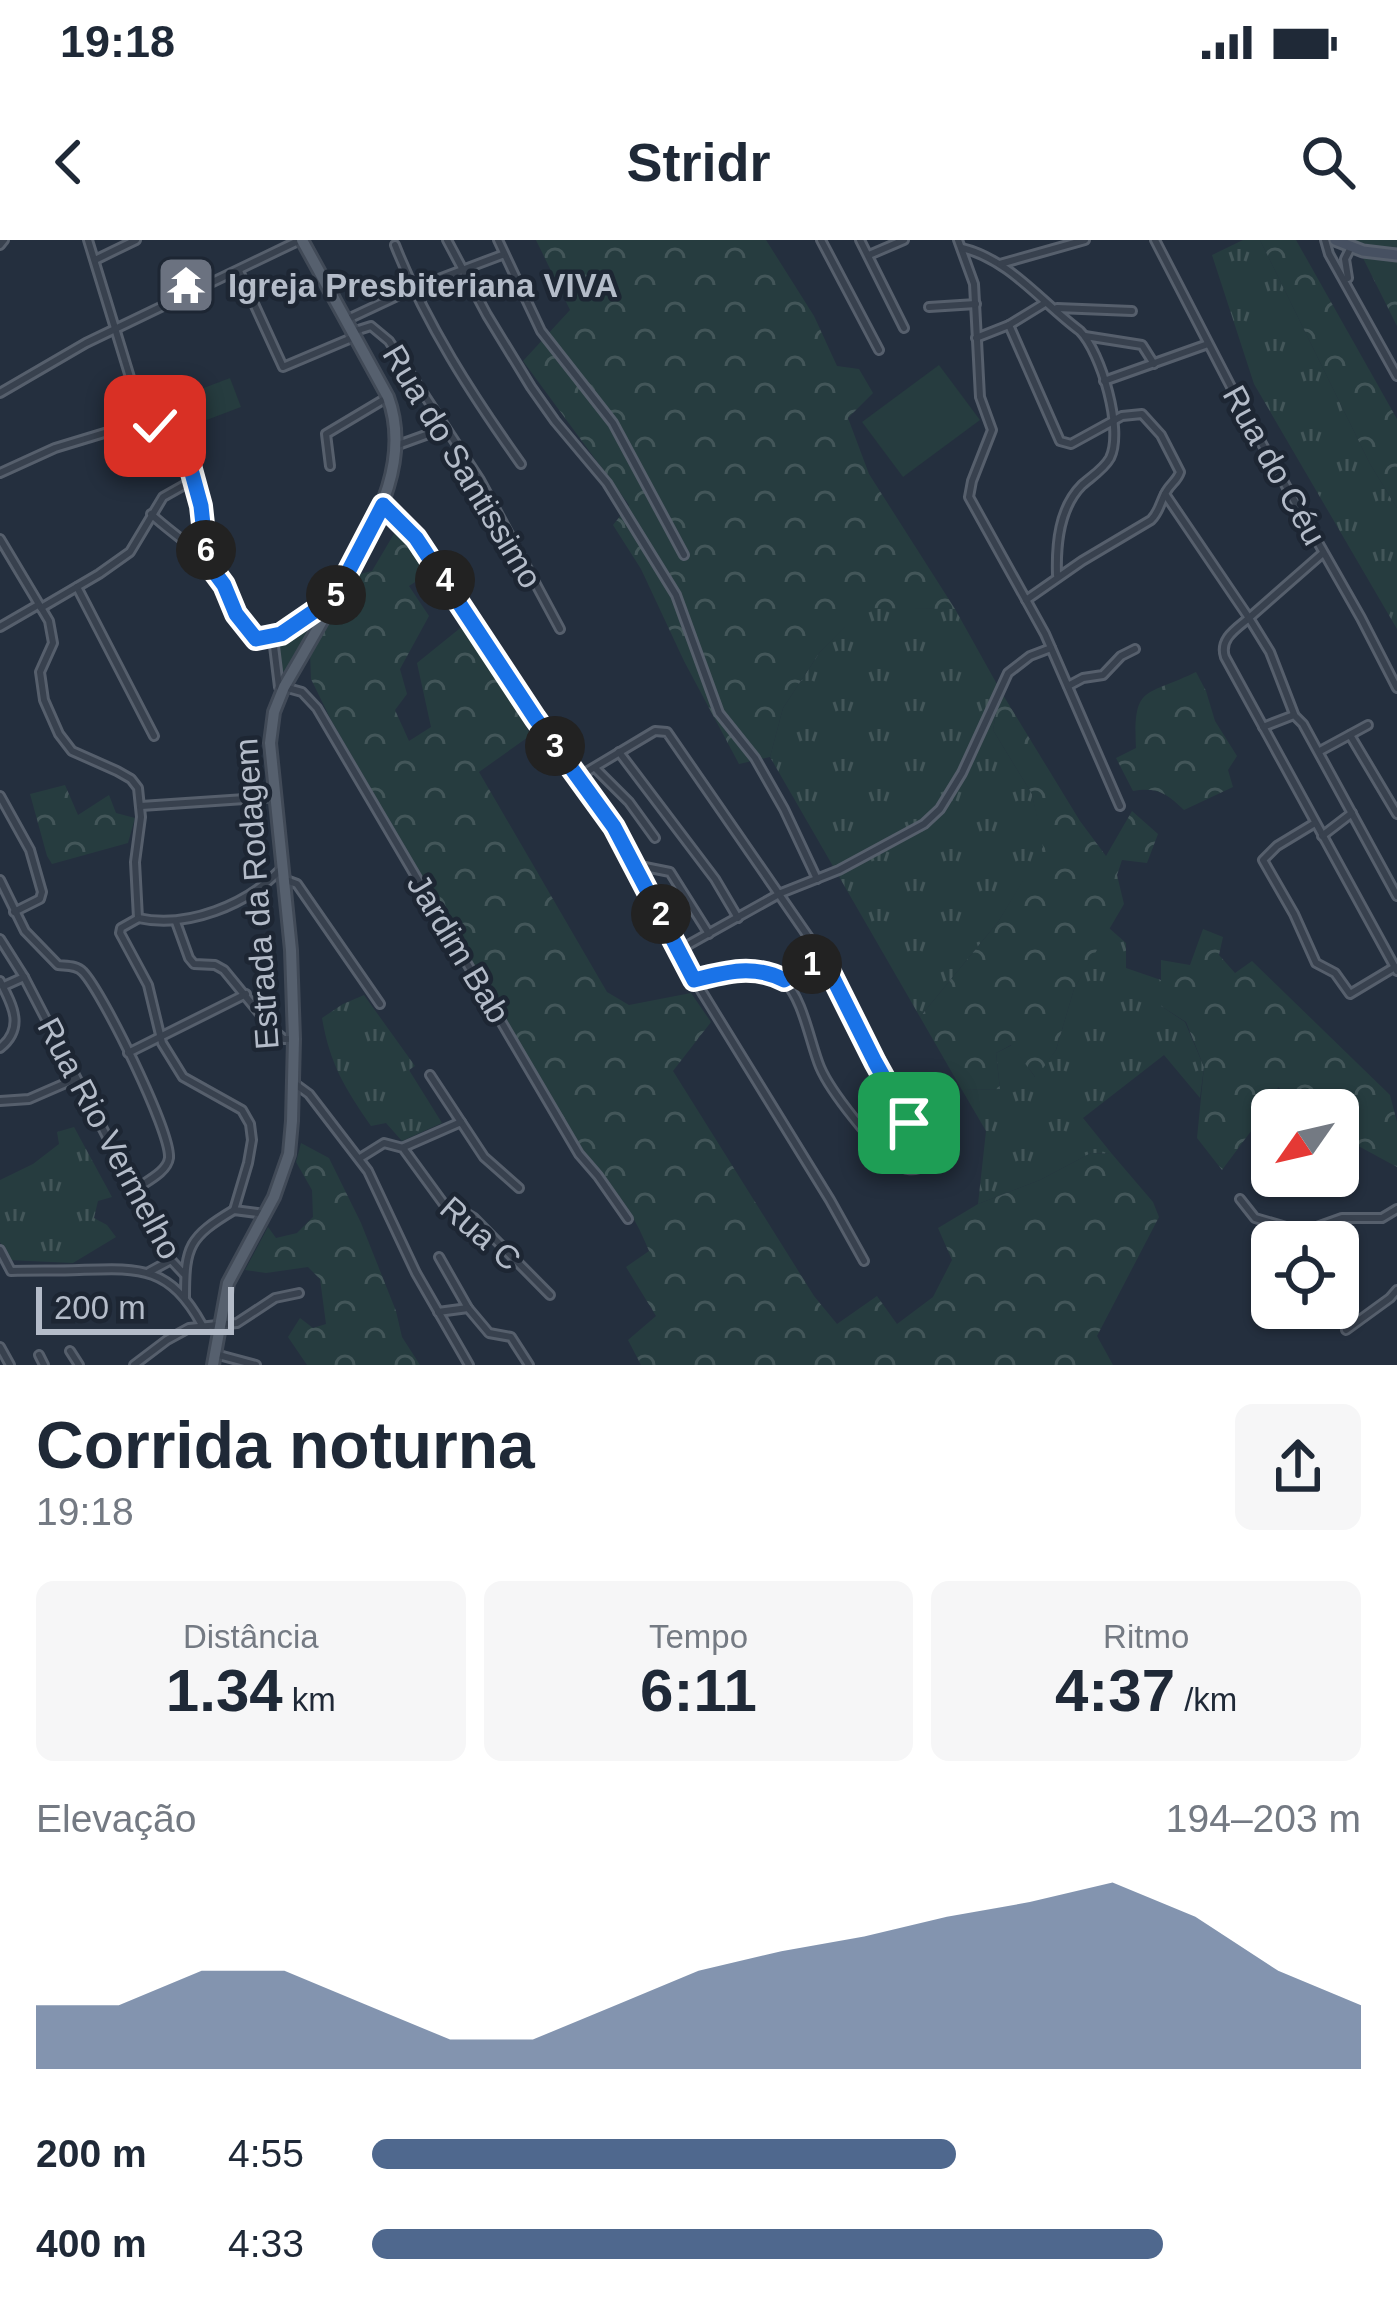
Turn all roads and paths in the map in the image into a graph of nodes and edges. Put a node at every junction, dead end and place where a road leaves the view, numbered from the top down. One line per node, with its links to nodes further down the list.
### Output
1 (88, 240): 19 (street)
2 (136, 240): 19 (street)
3 (301, 240): 22 (street); 32 (main road, Estrada da Rodagem)
4 (447, 240): 21 (street)
5 (497, 240): 16 (street)
6 (821, 240): 36 (street)
7 (860, 240): 17 (street)
8 (904, 240): 17 (street)
9 (1085, 240): 20 (street)
10 (1155, 240): 35 (street, Rua do Céu)
11 (1325, 240): 23 (street)
12 (1335, 240): 15 (street)
13 (960, 244): 20 (street); 25 (street)
14 (395, 245): 24 (street)
15 (1351, 248): 18 (street); 23 (street)
16 (504, 254): 21 (street); 55 (street)
17 (868, 255): 31 (street)
18 (1397, 255)
19 (95, 260): 30 (street)
20 (1000, 264): 26 (street)
21 (462, 269): 24 (street); 91 (street)
22 (239, 271): 30 (street); 32 (street)
23 (1350, 288): 38 (street)
24 (412, 289): 32 (street); 46 (street)
25 (976, 304): 27 (street); 34 (street)
26 (1049, 305): 28 (street); 29 (street); 33 (street)
27 (929, 308)
28 (1132, 311)
29 (1009, 325): 34 (street); 42 (street)
30 (116, 328): 40 (street); 43 (street)
31 (904, 328)
32 (351, 330): 41 (main road, Estrada da Rodagem); 44 (street, Rua do Santissimo)
33 (1085, 336): 37 (street); 39 (street)
34 (976, 338): 60 (street)
35 (1208, 344): 37 (street); 54 (street, Rua do Céu)
36 (879, 350)
37 (1154, 364): 39 (street)
38 (1397, 376)
39 (1104, 381): 42 (street)
40 (0, 393)
41 (388, 397): 45 (main road, Estrada da Rodagem); 47 (street)
42 (1114, 421): 50 (street); 57 (street)
43 (144, 423): 48 (street); 49 (street)
44 (446, 428): 45 (street); 64 (street, Rua do Santissimo)
45 (396, 446): 51 (main road, Estrada da Rodagem)
46 (521, 464)
47 (330, 466)
48 (0, 473)
49 (195, 479): 52 (street); 56 (street)
50 (1165, 494): 57 (street); 62 (street)
51 (383, 505): 59 (main road, Estrada da Rodagem); 79 (street)
52 (151, 514): 56 (street); 58 (street)
53 (0, 539): 61 (street)
54 (1323, 553): 62 (street); 69 (street, Rua do Céu)
55 (684, 555)
56 (207, 562): 65 (street)
57 (1058, 577): 60 (street)
58 (77, 587): 61 (street); 75 (street)
59 (335, 597): 65 (street); 70 (main road, Estrada da Rodagem)
60 (1027, 600): 66 (street)
61 (39, 606): 63 (street); 82 (street)
62 (1249, 618): 71 (street); 73 (street)
63 (0, 627)
64 (560, 629)
65 (272, 638): 70 (street)
66 (1051, 647): 68 (street); 91 (street)
67 (1136, 649): 68 (street)
68 (1068, 686): 83 (street)
69 (1397, 688)
70 (282, 691): 81 (main road, Estrada da Rodagem); 129 (street, Jardim Bab)
71 (1294, 715): 73 (street); 76 (street)
72 (1367, 725): 74 (street)
73 (1263, 727): 86 (street)
74 (1350, 734): 76 (street); 85 (street)
75 (154, 736)
76 (1319, 751): 84 (street)
77 (619, 752): 78 (street); 95 (street); 98 (street)
78 (595, 768): 79 (street); 88 (street)
79 (578, 778): 90 (street)
80 (0, 796): 97 (street)
81 (276, 797): 82 (street); 89 (main road, Estrada da Rodagem)
82 (141, 806): 99 (street)
83 (1120, 806)
84 (1352, 814): 87 (street); 96 (street)
85 (1397, 814)
86 (1315, 823): 87 (street); 105 (street)
87 (1322, 836): 105 (street)
88 (655, 838)
89 (284, 865): 93 (street); 94 (main road, Estrada da Rodagem)
90 (635, 865): 101 (street); 103 (street)
91 (817, 879): 95 (street)
92 (0, 880): 97 (street)
93 (266, 885): 94 (street); 100 (street)
94 (286, 885): 111 (street); 113 (main road, Estrada da Rodagem)
95 (781, 893): 98 (street); 104 (street)
96 (1397, 896)
97 (14, 913): 115 (street)
98 (738, 918): 101 (street)
99 (138, 919): 100 (street); 112 (street)
100 (176, 922): 110 (street)
101 (709, 934): 103 (street)
102 (0, 939): 106 (street, Rua Rio Vermelho)
103 (679, 950): 107 (street)
104 (823, 958): 108 (street); 108 (street)
105 (1396, 969)
106 (24, 977): 109 (street); 117 (street, Rua Rio Vermelho)
107 (694, 980): 108 (street); 133 (street)
108 (784, 980)
109 (2, 984): 114 (street)
110 (245, 994): 112 (street); 113 (street)
111 (380, 1004)
112 (161, 1038): 115 (street); 127 (street)
113 (294, 1040): 118 (main road, Estrada da Rodagem)
114 (0, 1048)
115 (128, 1053): 124 (street)
116 (430, 1076): 120 (street, Rua C)
117 (75, 1079): 119 (street); 124 (street, Rua Rio Vermelho)
118 (294, 1083): 122 (street); 128 (main road, Estrada da Rodagem)
119 (0, 1101)
120 (461, 1122): 121 (street); 123 (street, Rua C)
121 (404, 1148): 122 (street); 140 (street, Rua C)
122 (360, 1158): 143 (street)
123 (519, 1188)
124 (136, 1189): 132 (street, Rua Rio Vermelho)
125 (1240, 1199): 126 (street)
126 (1397, 1208)
127 (234, 1210): 128 (street); 136 (street)
128 (265, 1214): 145 (main road, Estrada da Rodagem)
129 (628, 1219)
130 (0, 1250): 134 (street)
131 (439, 1257): 142 (street)
132 (171, 1260): 135 (street); 136 (street, Rua Rio Vermelho)
133 (864, 1261)
134 (11, 1271): 135 (street); 137 (street)
135 (148, 1272): 141 (street)
136 (184, 1274): 141 (street)
137 (0, 1278)
138 (1397, 1290): 146 (street)
139 (299, 1293): 145 (street)
140 (550, 1295)
141 (185, 1299): 144 (street)
142 (468, 1308): 143 (street); 157 (street)
143 (438, 1312): 156 (street)
144 (202, 1324): 145 (street); 154 (street)
145 (219, 1325): 150 (main road, Estrada da Rodagem)
146 (1346, 1330)
147 (0, 1347): 151 (street)
148 (70, 1351): 153 (street)
149 (39, 1355): 152 (street)
150 (214, 1360): 155 (street)
151 (10, 1365)
152 (44, 1365)
153 (79, 1365)
154 (134, 1365)
155 (256, 1365)
156 (469, 1365)
157 (530, 1365)

